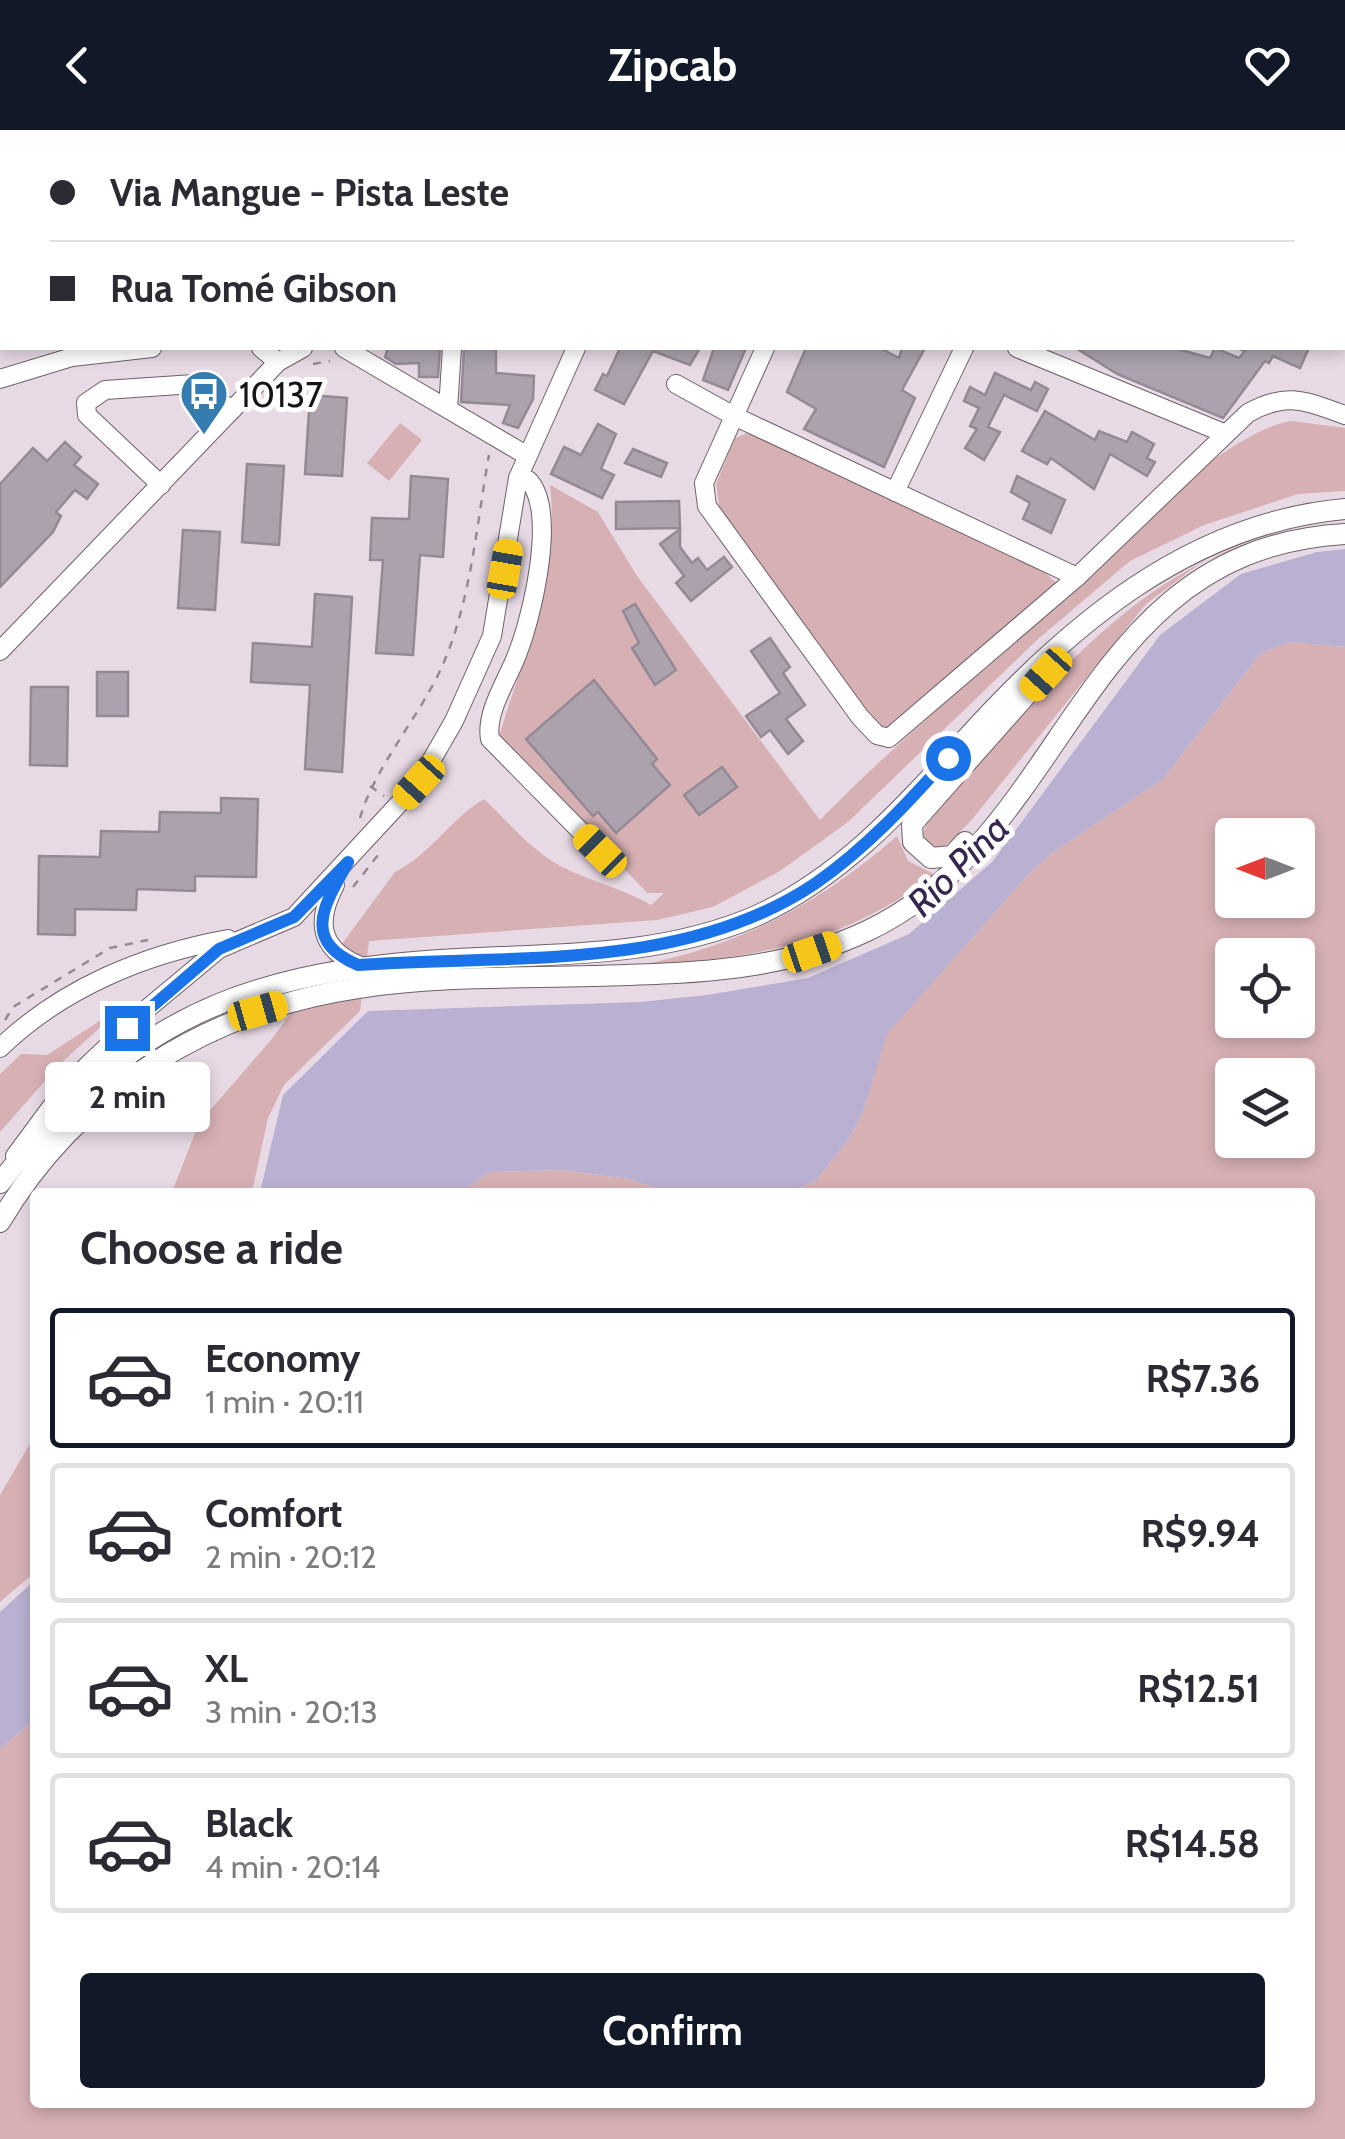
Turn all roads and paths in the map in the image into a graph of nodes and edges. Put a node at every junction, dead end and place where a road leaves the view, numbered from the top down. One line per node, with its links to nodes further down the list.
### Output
1 (134, 350): 11 (street)
2 (263, 350): 10 (street)
3 (452, 350): 13 (street)
4 (575, 350): 19 (street)
5 (764, 350): 16 (street)
6 (963, 350): 22 (street)
7 (1022, 350): 17 (street)
8 (301, 354): 9 (path); 10 (street)
9 (338, 354): 13 (street)
10 (278, 362): 14 (street)
11 (0, 378)
12 (676, 384): 16 (street)
13 (448, 409): 19 (street)
14 (232, 410): 21 (street); 21 (street)
15 (1345, 415): 17 (street)
16 (734, 416): 22 (street); 25 (street)
17 (1226, 434): 25 (street)
18 (486, 446): 29 (path)
19 (526, 454): 20 (street)
20 (518, 478): 30 (street); 33 (street)
21 (161, 484): 27 (street)
22 (895, 492): 25 (street)
23 (1345, 509): 26 (main road)
24 (1345, 534): 28 (main road)
25 (1078, 577)
26 (1096, 614): 28 (main road); 39 (main road)
27 (0, 651)
28 (1043, 758): 39 (main road)
29 (369, 785): 30 (path); 31 (path)
30 (398, 805): 34 (street)
31 (359, 822)
32 (386, 844): 35 (path)
33 (600, 851)
34 (348, 862): 36 (street); 38 (street)
35 (350, 890)
36 (244, 936): 41 (street); 42 (street)
37 (160, 938): 40 (path)
38 (358, 965): 39 (main road); 42 (main road)
39 (385, 974): 43 (main road)
40 (0, 1026)
41 (0, 1048)
42 (0, 1182)
43 (0, 1222)

